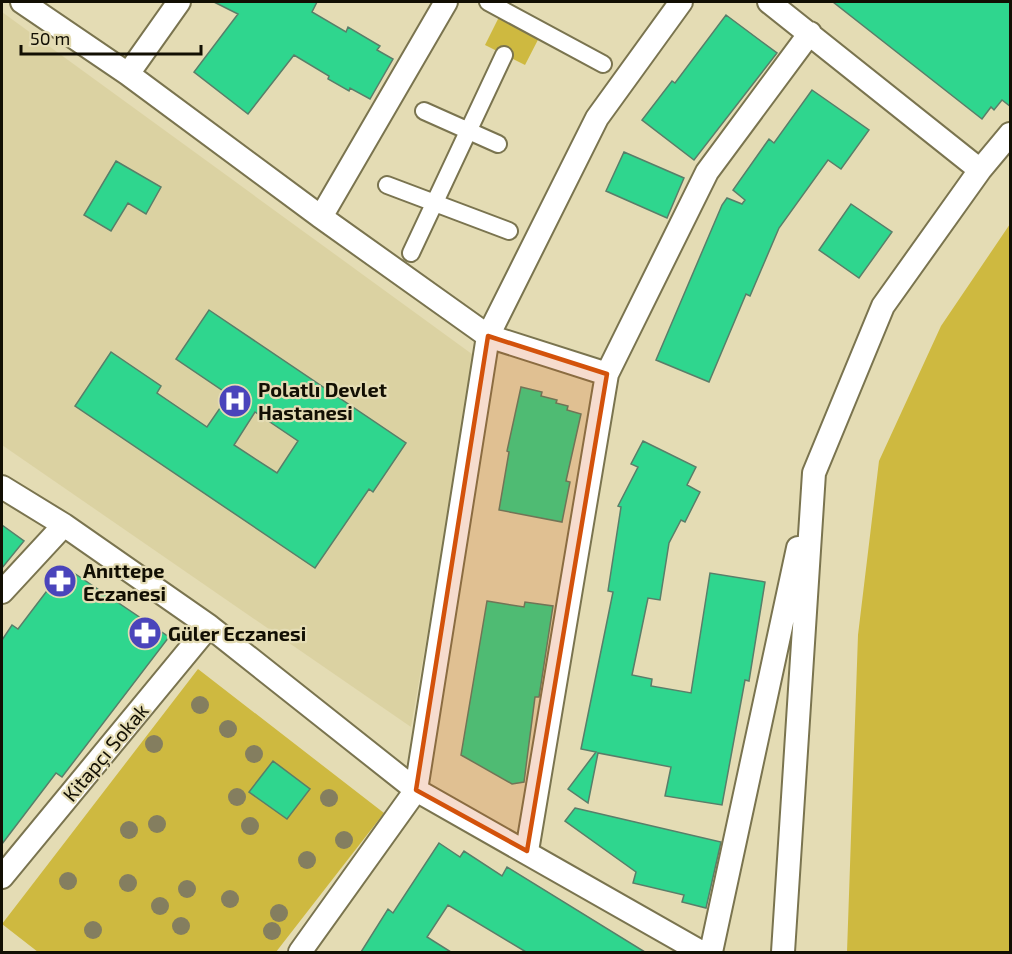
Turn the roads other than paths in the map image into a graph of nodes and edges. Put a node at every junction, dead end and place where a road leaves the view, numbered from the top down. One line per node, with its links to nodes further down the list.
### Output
1 (22, 2): 10 (street)
2 (179, 2): 10 (street)
3 (446, 2): 18 (street)
4 (488, 2): 9 (street)
5 (681, 2): 21 (street)
6 (769, 2): 7 (street)
7 (810, 33): 15 (street); 22 (street)
8 (504, 55): 12 (street)
9 (603, 64)
10 (129, 74): 18 (street)
11 (424, 111): 12 (street)
12 (469, 130): 14 (street); 17 (street)
13 (1011, 134): 15 (street)
14 (498, 144)
15 (980, 170): 23 (street)
16 (387, 185): 17 (street)
17 (434, 203): 19 (street); 20 (street)
18 (321, 217): 21 (street)
19 (509, 231)
20 (411, 253)
21 (488, 336): 22 (street); 28 (street)
22 (607, 374): 29 (street)
23 (814, 473): 33 (street); 34 (street)
24 (2, 487): 25 (street)
25 (64, 525): 26 (street); 27 (street)
26 (2, 592)
27 (209, 626): 28 (street); 30 (street, Kitapçı Sokak)
28 (416, 790): 29 (street); 31 (street)
29 (527, 851): 32 (street)
30 (2, 877)
31 (300, 952)
32 (701, 952)
33 (711, 952)
34 (783, 952)

